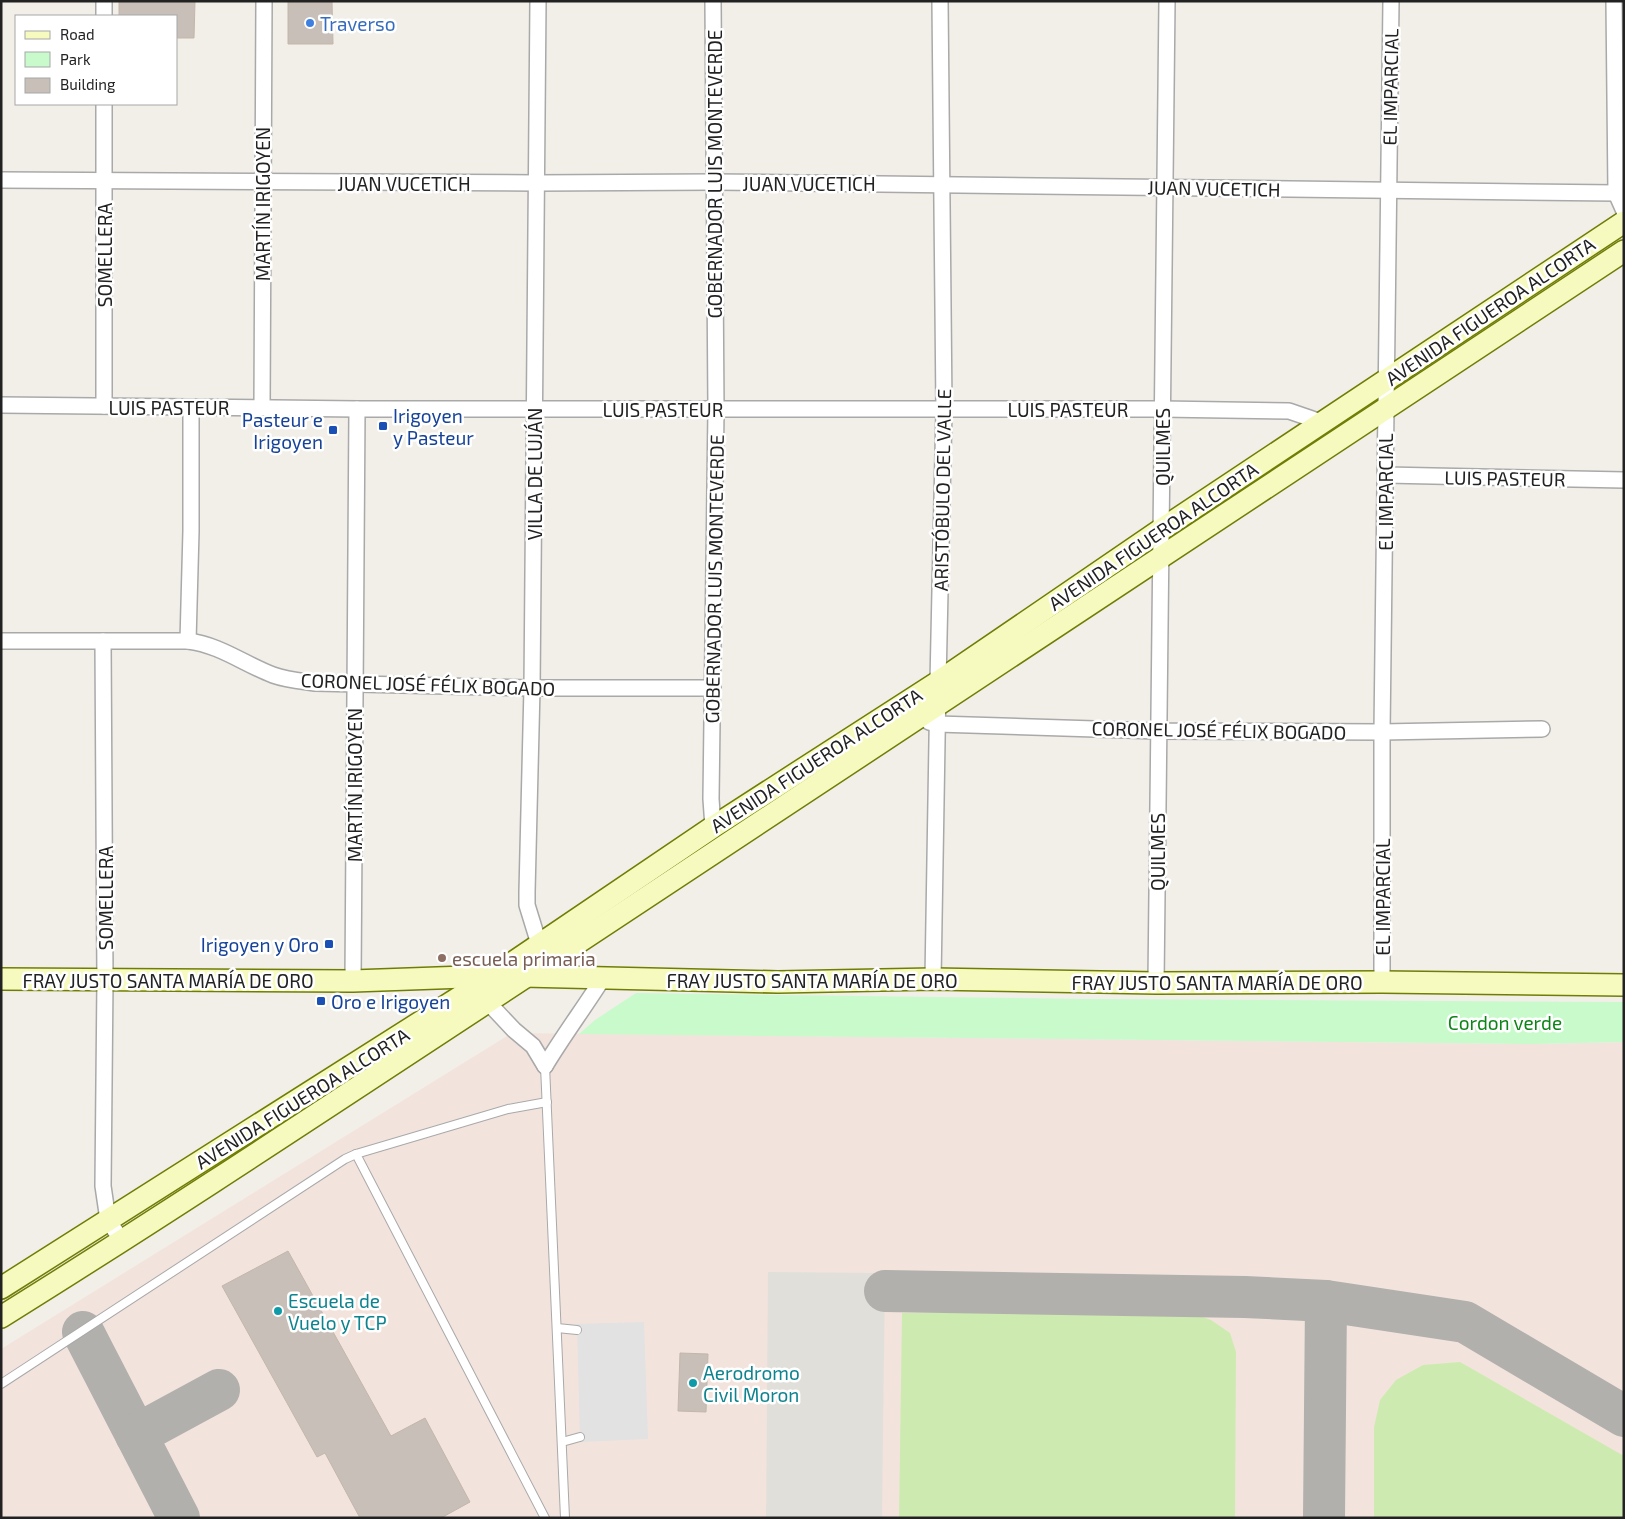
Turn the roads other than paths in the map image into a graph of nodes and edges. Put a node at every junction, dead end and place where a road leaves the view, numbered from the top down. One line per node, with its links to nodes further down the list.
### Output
1 (104, 1): 9 (street)
2 (264, 1): 13 (street, MARTÍN IRIGOYEN)
3 (538, 1): 15 (street, VILLA DE LUJÁN)
4 (713, 1): 14 (street, GOBERNADOR LUIS MONTEVERDE)
5 (940, 1): 16 (street, ARISTÓBULO DEL VALLE)
6 (1167, 1): 17 (street, QUILMES)
7 (1391, 1): 18 (street, EL IMPARCIAL)
8 (1614, 1): 19 (street)
9 (104, 15)
10 (104, 105): 12 (street, SOMELLERA)
11 (1, 180): 12 (street, JUAN VUCETICH)
12 (104, 181): 13 (street, JUAN VUCETICH); 25 (street, SOMELLERA)
13 (262, 182): 15 (street, JUAN VUCETICH); 26 (street, MARTÍN IRIGOYEN)
14 (714, 182): 15 (street, JUAN VUCETICH); 16 (street, JUAN VUCETICH); 30 (street, GOBERNADOR LUIS MONTEVERDE)
15 (536, 183): 28 (street, VILLA DE LUJÁN)
16 (941, 184): 17 (street, JUAN VUCETICH); 31 (street, ARISTÓBULO DEL VALLE)
17 (1164, 188): 18 (street, JUAN VUCETICH); 32 (street, QUILMES)
18 (1389, 191): 19 (street, JUAN VUCETICH); 23 (street, EL IMPARCIAL)
19 (1616, 193): 20 (street)
20 (1624, 211)
21 (1624, 222): 23 (main road, AVENIDA FIGUEROA ALCORTA)
22 (1624, 251): 33 (main road, AVENIDA FIGUEROA ALCORTA)
23 (1386, 381): 33 (street, EL IMPARCIAL); 34 (main road, AVENIDA FIGUEROA ALCORTA)
24 (1, 405): 25 (street, LUIS PASTEUR)
25 (104, 406): 27 (street, LUIS PASTEUR)
26 (262, 407): 27 (street, LUIS PASTEUR); 29 (street, LUIS PASTEUR)
27 (191, 408): 41 (street)
28 (534, 408): 29 (street, LUIS PASTEUR); 30 (street, LUIS PASTEUR); 44 (street, VILLA DE LUJÁN)
29 (357, 409): 43 (street, MARTÍN IRIGOYEN)
30 (716, 409): 31 (street, LUIS PASTEUR); 45 (street, GOBERNADOR LUIS MONTEVERDE)
31 (944, 409): 32 (street, LUIS PASTEUR); 42 (street, ARISTÓBULO DEL VALLE)
32 (1162, 409): 34 (street, LUIS PASTEUR); 37 (street, QUILMES)
33 (1385, 410): 35 (street, EL IMPARCIAL); 38 (main road, AVENIDA FIGUEROA ALCORTA)
34 (1324, 423): 37 (main road, AVENIDA FIGUEROA ALCORTA)
35 (1386, 475): 36 (street, LUIS PASTEUR); 50 (street, EL IMPARCIAL)
36 (1624, 480)
37 (1162, 529): 38 (street, QUILMES); 42 (main road, AVENIDA FIGUEROA ALCORTA)
38 (1161, 559): 47 (main road, AVENIDA FIGUEROA ALCORTA); 49 (street, QUILMES)
39 (103, 640): 40 (street, CORONEL JOSÉ FÉLIX BOGADO); 41 (street, CORONEL JOSÉ FÉLIX BOGADO); 58 (street, SOMELLERA)
40 (1, 641)
41 (188, 641): 43 (street, CORONEL JOSÉ FÉLIX BOGADO)
42 (938, 682): 46 (main road, AVENIDA FIGUEROA ALCORTA); 47 (street, ARISTÓBULO DEL VALLE)
43 (354, 685): 44 (street, CORONEL JOSÉ FÉLIX BOGADO); 59 (street, MARTÍN IRIGOYEN)
44 (532, 688): 45 (street, CORONEL JOSÉ FÉLIX BOGADO); 52 (street, VILLA DE LUJÁN)
45 (713, 688): 51 (street, GOBERNADOR LUIS MONTEVERDE)
46 (905, 703): 47 (street); 51 (main road, AVENIDA FIGUEROA ALCORTA)
47 (931, 716): 49 (street, CORONEL JOSÉ FÉLIX BOGADO); 54 (main road, AVENIDA FIGUEROA ALCORTA); 57 (street, ARISTÓBULO DEL VALLE)
48 (1542, 729): 50 (street, CORONEL JOSÉ FÉLIX BOGADO)
49 (1158, 731): 50 (street, CORONEL JOSÉ FÉLIX BOGADO); 61 (street, QUILMES)
50 (1382, 732): 60 (street, EL IMPARCIAL)
51 (713, 827): 52 (main road, AVENIDA FIGUEROA ALCORTA)
52 (539, 944): 53 (main road, AVENIDA FIGUEROA ALCORTA)
53 (494, 976): 54 (main road, FRAY JUSTO SANTA MARÍA DE ORO); 59 (main road, FRAY JUSTO SANTA MARÍA DE ORO); 63 (main road, AVENIDA FIGUEROA ALCORTA)
54 (527, 976): 55 (main road, FRAY JUSTO SANTA MARÍA DE ORO); 63 (main road, AVENIDA FIGUEROA ALCORTA)
55 (603, 978): 57 (main road, FRAY JUSTO SANTA MARÍA DE ORO); 64 (street)
56 (1, 979): 58 (main road, FRAY JUSTO SANTA MARÍA DE ORO)
57 (933, 979): 61 (main road, FRAY JUSTO SANTA MARÍA DE ORO)
58 (105, 980): 59 (main road, FRAY JUSTO SANTA MARÍA DE ORO); 67 (street, SOMELLERA)
59 (353, 981)
60 (1382, 982): 61 (main road, FRAY JUSTO SANTA MARÍA DE ORO); 62 (main road, FRAY JUSTO SANTA MARÍA DE ORO)
61 (1156, 983)
62 (1624, 985)
63 (482, 995): 64 (street); 67 (main road, AVENIDA FIGUEROA ALCORTA); 68 (main road, AVENIDA FIGUEROA ALCORTA)
64 (545, 1066): 65 (lane)
65 (547, 1102): 66 (lane); 71 (lane)
66 (356, 1154): 73 (lane); 76 (lane)
67 (108, 1220): 68 (street, SOMELLERA); 69 (main road, AVENIDA FIGUEROA ALCORTA)
68 (122, 1241): 70 (main road, AVENIDA FIGUEROA ALCORTA)
69 (1, 1288)
70 (1, 1317)
71 (557, 1328): 72 (lane); 75 (lane)
72 (577, 1330)
73 (1, 1384)
74 (580, 1437): 75 (lane)
75 (562, 1442): 77 (lane)
76 (545, 1518)
77 (565, 1518)

